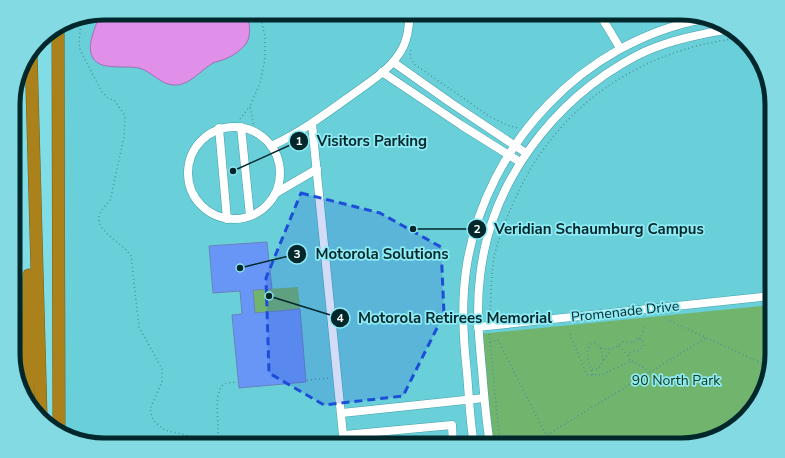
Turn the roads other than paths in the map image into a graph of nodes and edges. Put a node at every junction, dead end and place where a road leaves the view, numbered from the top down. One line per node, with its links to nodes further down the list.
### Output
1 (410, 20): 9 (street)
2 (603, 20): 6 (street)
3 (693, 21): 6 (street)
4 (721, 30): 16 (street)
5 (58, 33): 30 (highway)
6 (620, 48): 14 (street)
7 (31, 62): 25 (highway)
8 (31, 62): 28 (highway)
9 (393, 62): 10 (street); 14 (street)
10 (382, 72): 11 (street); 17 (street)
11 (312, 124): 15 (street); 19 (street)
12 (237, 127): 13 (street); 15 (street); 21 (street)
13 (219, 128): 22 (street); 22 (street)
14 (515, 145): 16 (street); 17 (street)
15 (271, 146): 20 (street)
16 (526, 153): 18 (street)
17 (508, 155): 18 (street); 27 (street)
18 (520, 162): 24 (street)
19 (317, 169): 20 (street); 29 (street)
20 (276, 193): 21 (street)
21 (250, 216): 22 (street)
22 (227, 219)
23 (765, 297): 24 (street, Promenade Drive)
24 (478, 327): 26 (street)
25 (28, 389)
26 (484, 398): 27 (street); 34 (street)
27 (469, 400): 29 (street); 33 (street)
28 (41, 410)
29 (342, 413): 31 (street)
30 (59, 425)
31 (344, 435): 32 (street)
32 (453, 438)
33 (473, 438)
34 (489, 438)

